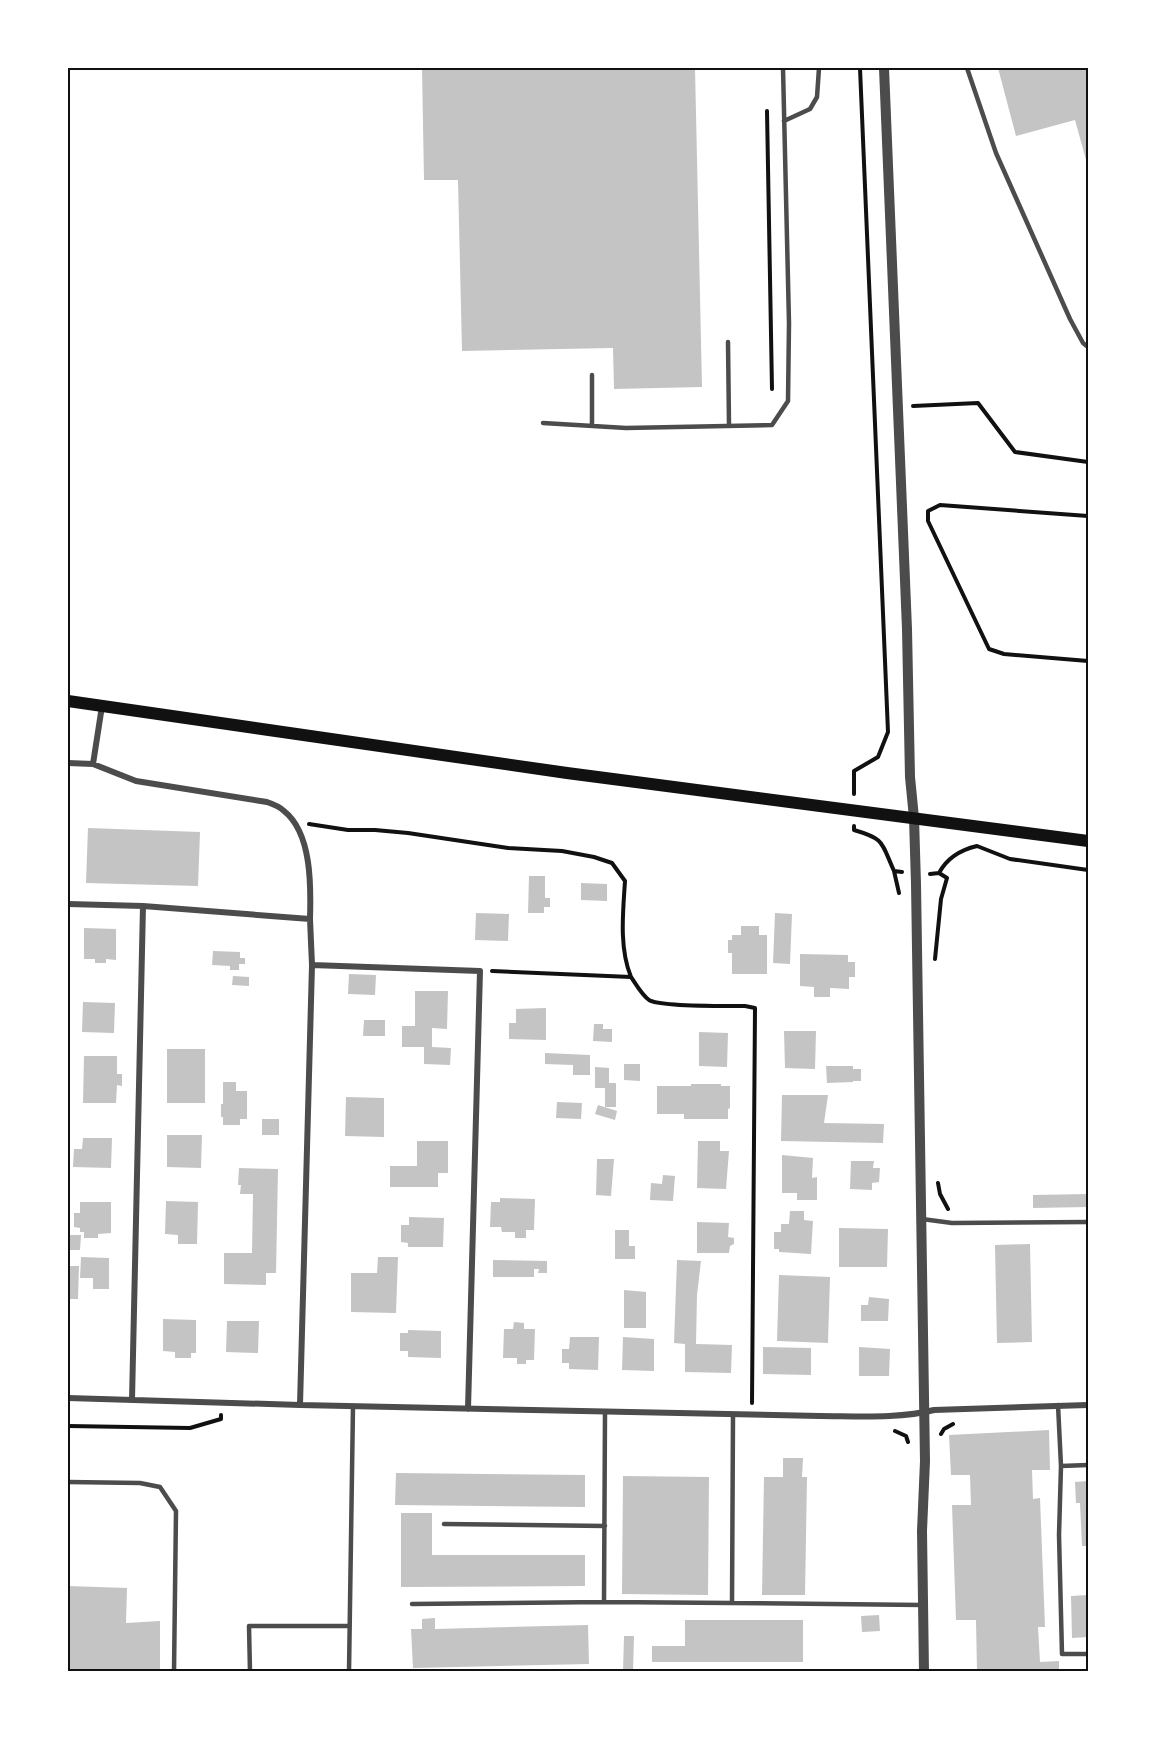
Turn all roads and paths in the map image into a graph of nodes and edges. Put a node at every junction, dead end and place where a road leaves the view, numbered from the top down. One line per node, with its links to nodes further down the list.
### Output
1 (783, 68): 7 (lane)
2 (819, 68): 7 (lane)
3 (860, 68): 23 (path)
4 (884, 68): 24 (street)
5 (967, 68): 9 (lane)
6 (767, 111): 11 (path)
7 (784, 121): 14 (lane)
8 (728, 342): 14 (lane)
9 (1089, 347)
10 (592, 375): 15 (lane)
11 (772, 389)
12 (918, 405): 16 (path)
13 (543, 423): 15 (lane)
14 (729, 425): 15 (lane)
15 (592, 426)
16 (1089, 462)
17 (1089, 516): 18 (path)
18 (1089, 661)
19 (68, 701): 20 (main road)
20 (102, 706): 22 (street); 23 (main road)
21 (68, 764): 22 (street)
22 (93, 764): 25 (street)
23 (854, 809): 24 (main road); 29 (path)
24 (914, 818): 26 (main road); 29 (street)
25 (296, 823): 32 (street); 36 (path)
26 (1089, 841)
27 (1089, 870): 28 (path)
28 (939, 873): 29 (path); 33 (path)
29 (915, 874): 38 (street)
30 (68, 904): 31 (street)
31 (143, 906): 32 (street); 42 (street)
32 (310, 919): 34 (street)
33 (935, 959)
34 (312, 965): 35 (street); 44 (street)
35 (480, 971): 36 (path); 48 (street)
36 (631, 977): 52 (path)
37 (938, 1182): 40 (path)
38 (922, 1219): 40 (lane); 50 (street)
39 (1089, 1222): 40 (lane)
40 (952, 1223)
41 (68, 1398): 42 (street)
42 (132, 1400): 43 (street)
43 (221, 1402): 44 (street); 53 (path)
44 (300, 1405): 47 (street)
45 (1058, 1405): 46 (street); 50 (street); 55 (lane)
46 (1089, 1405)
47 (353, 1406): 48 (street); 63 (lane)
48 (468, 1409): 49 (street)
49 (605, 1412): 51 (street); 58 (lane)
50 (923, 1413): 52 (street); 62 (street)
51 (733, 1415): 52 (street); 60 (lane)
52 (752, 1415)
53 (68, 1426)
54 (1089, 1465): 55 (lane)
55 (1061, 1466): 64 (lane)
56 (68, 1482): 65 (lane)
57 (444, 1524): 58 (lane)
58 (605, 1526): 59 (lane)
59 (604, 1602): 60 (lane); 61 (lane)
60 (732, 1603): 62 (lane)
61 (412, 1604)
62 (923, 1605): 68 (street)
63 (349, 1626): 66 (lane); 67 (lane)
64 (1089, 1653)
65 (174, 1671)
66 (250, 1671)
67 (349, 1671)
68 (924, 1671)

